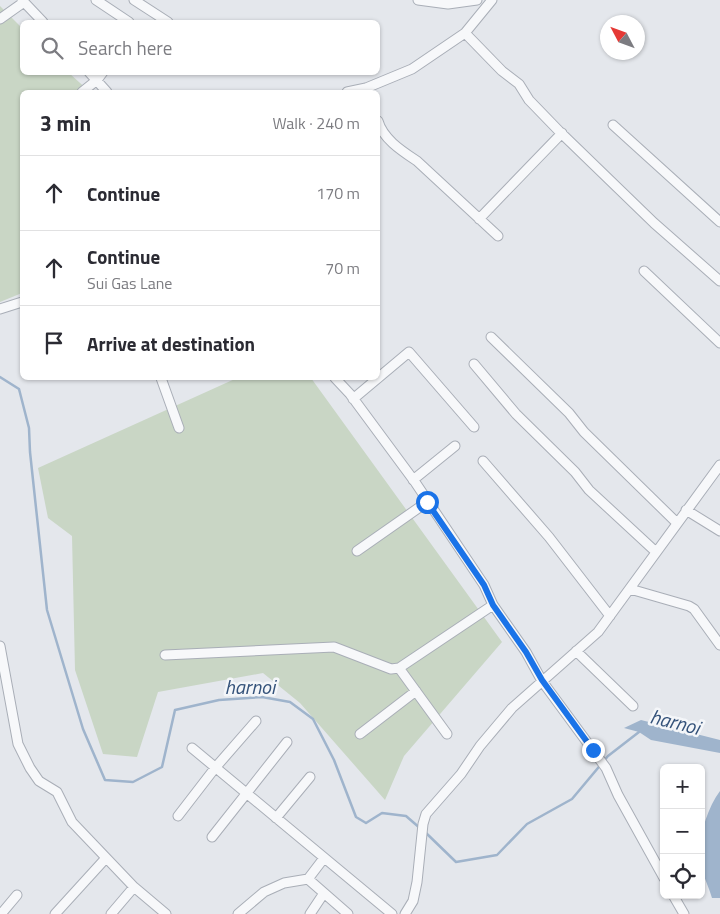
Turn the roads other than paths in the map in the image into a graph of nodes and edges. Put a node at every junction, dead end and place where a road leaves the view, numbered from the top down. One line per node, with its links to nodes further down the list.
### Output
1 (96, 0): 9 (street)
2 (134, 0): 10 (street)
3 (418, 0): 4 (street)
4 (477, 0)
5 (492, 0): 11 (street)
6 (26, 2): 7 (street); 8 (street)
7 (0, 19)
8 (41, 20)
9 (125, 20)
10 (165, 20)
11 (465, 33): 17 (street); 20 (street)
12 (92, 75): 14 (street)
13 (100, 75): 14 (street)
14 (96, 80): 15 (street); 16 (street)
15 (84, 90)
16 (105, 90)
17 (367, 90)
18 (380, 125): 21 (street)
19 (613, 125): 22 (street)
20 (562, 133): 21 (street); 25 (street)
21 (479, 219): 23 (street)
22 (720, 222)
23 (498, 236)
24 (644, 271): 29 (street)
25 (720, 281)
26 (20, 303): 27 (street)
27 (0, 309)
28 (491, 337): 44 (street)
29 (720, 343)
30 (474, 364): 47 (street)
31 (380, 376): 36 (street)
32 (162, 380): 37 (street)
33 (337, 380): 35 (street)
34 (376, 380): 35 (street)
35 (353, 399): 41 (street)
36 (474, 427)
37 (180, 428)
38 (455, 446): 41 (street)
39 (483, 461): 50 (street)
40 (720, 465): 43 (street)
41 (413, 480): 42 (street)
42 (427, 502): 46 (street); 49 (street)
43 (686, 510): 44 (street); 45 (street)
44 (677, 523): 47 (street)
45 (720, 531)
46 (357, 551)
47 (656, 552): 48 (street)
48 (630, 589): 50 (street); 51 (street)
49 (493, 605): 55 (street); 56 (street)
50 (610, 616): 53 (street)
51 (720, 645)
52 (0, 646): 70 (street)
53 (576, 651): 56 (street); 58 (street)
54 (165, 655): 55 (street)
55 (399, 668): 57 (street)
56 (542, 680): 72 (street); 86 (street)
57 (416, 691): 60 (street); 61 (street)
58 (633, 706)
59 (256, 721): 64 (street)
60 (360, 734)
61 (447, 734)
62 (287, 742): 66 (street)
63 (192, 748): 64 (street)
64 (215, 768): 66 (street); 67 (street)
65 (310, 777): 68 (street)
66 (246, 792): 68 (street); 69 (street)
67 (178, 816)
68 (276, 818): 71 (street)
69 (212, 836)
70 (106, 858): 74 (street); 79 (street)
71 (324, 858): 73 (street); 85 (street)
72 (660, 871)
73 (308, 879): 75 (street); 82 (street)
74 (134, 887): 80 (street); 81 (street)
75 (324, 892): 83 (street); 84 (street)
76 (17, 895): 78 (street)
77 (676, 899): 87 (street)
78 (0, 914)
79 (54, 914)
80 (111, 914)
81 (166, 914)
82 (238, 914)
83 (310, 914)
84 (348, 914)
85 (392, 914)
86 (406, 914)
87 (684, 914)

